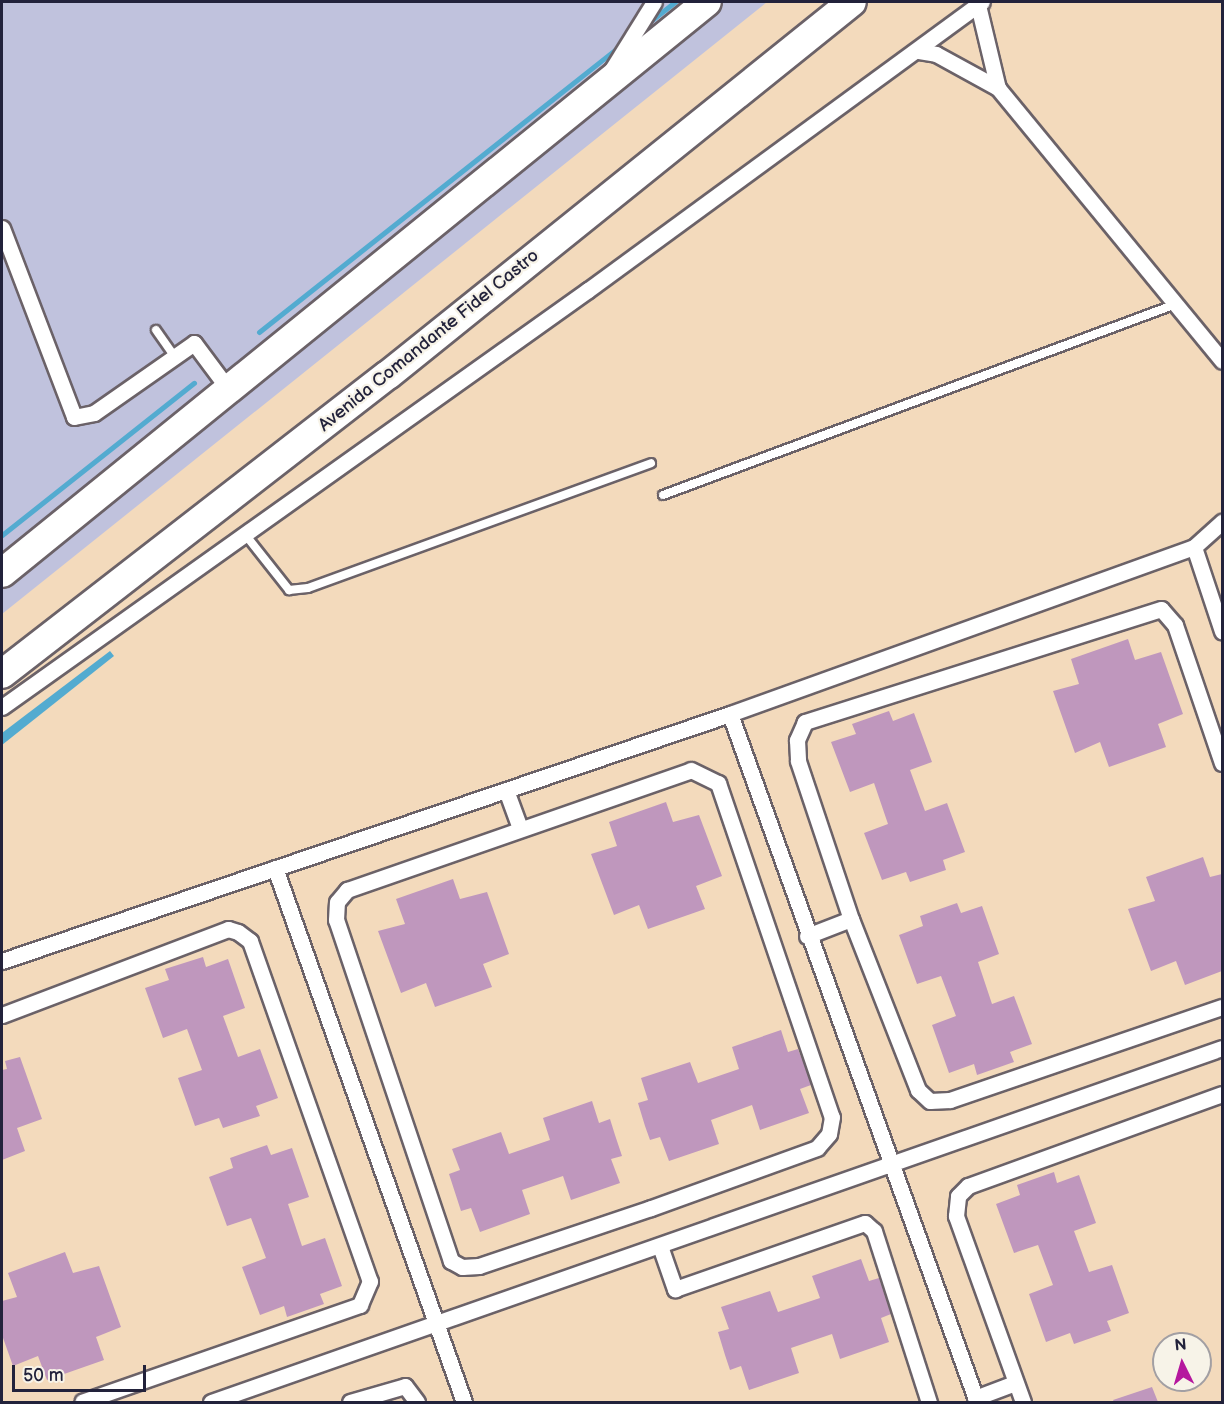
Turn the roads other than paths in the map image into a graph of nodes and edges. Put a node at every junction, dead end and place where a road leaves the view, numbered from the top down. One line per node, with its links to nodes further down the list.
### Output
1 (654, 2): 6 (street)
2 (707, 2): 6 (highway)
3 (852, 2): 21 (highway, Avenida Comandante Fidel Castro)
4 (980, 3): 5 (street); 7 (street)
5 (919, 51): 7 (street); 17 (street)
6 (605, 85): 13 (highway)
7 (998, 88): 9 (street)
8 (2, 228): 11 (street)
9 (1178, 303): 12 (street); 15 (lane)
10 (156, 330): 11 (lane)
11 (175, 357): 13 (street)
12 (1222, 361)
13 (229, 390): 19 (highway)
14 (651, 463): 17 (lane)
15 (663, 495)
16 (1222, 522): 18 (street)
17 (243, 531): 22 (street)
18 (1194, 547): 20 (street); 23 (street)
19 (2, 573)
20 (1222, 631)
21 (2, 674)
22 (2, 707)
23 (730, 714): 25 (street); 29 (street)
24 (1222, 763): 28 (street)
25 (506, 790): 26 (street); 27 (street)
26 (520, 828): 26 (street)
27 (275, 868): 30 (street); 37 (street)
28 (851, 919): 29 (street); 31 (street)
29 (807, 936): 35 (street)
30 (2, 962)
31 (1222, 1007)
32 (2, 1015): 40 (street)
33 (1222, 1048): 35 (street)
34 (1222, 1094): 38 (street)
35 (890, 1165): 36 (street); 39 (street)
36 (660, 1246): 37 (street); 45 (street)
37 (436, 1324): 41 (street); 44 (street)
38 (1015, 1383): 39 (street); 46 (street)
39 (976, 1400)
40 (82, 1402)
41 (211, 1402)
42 (350, 1402): 43 (street)
43 (417, 1402)
44 (464, 1402)
45 (929, 1402)
46 (1023, 1402)

